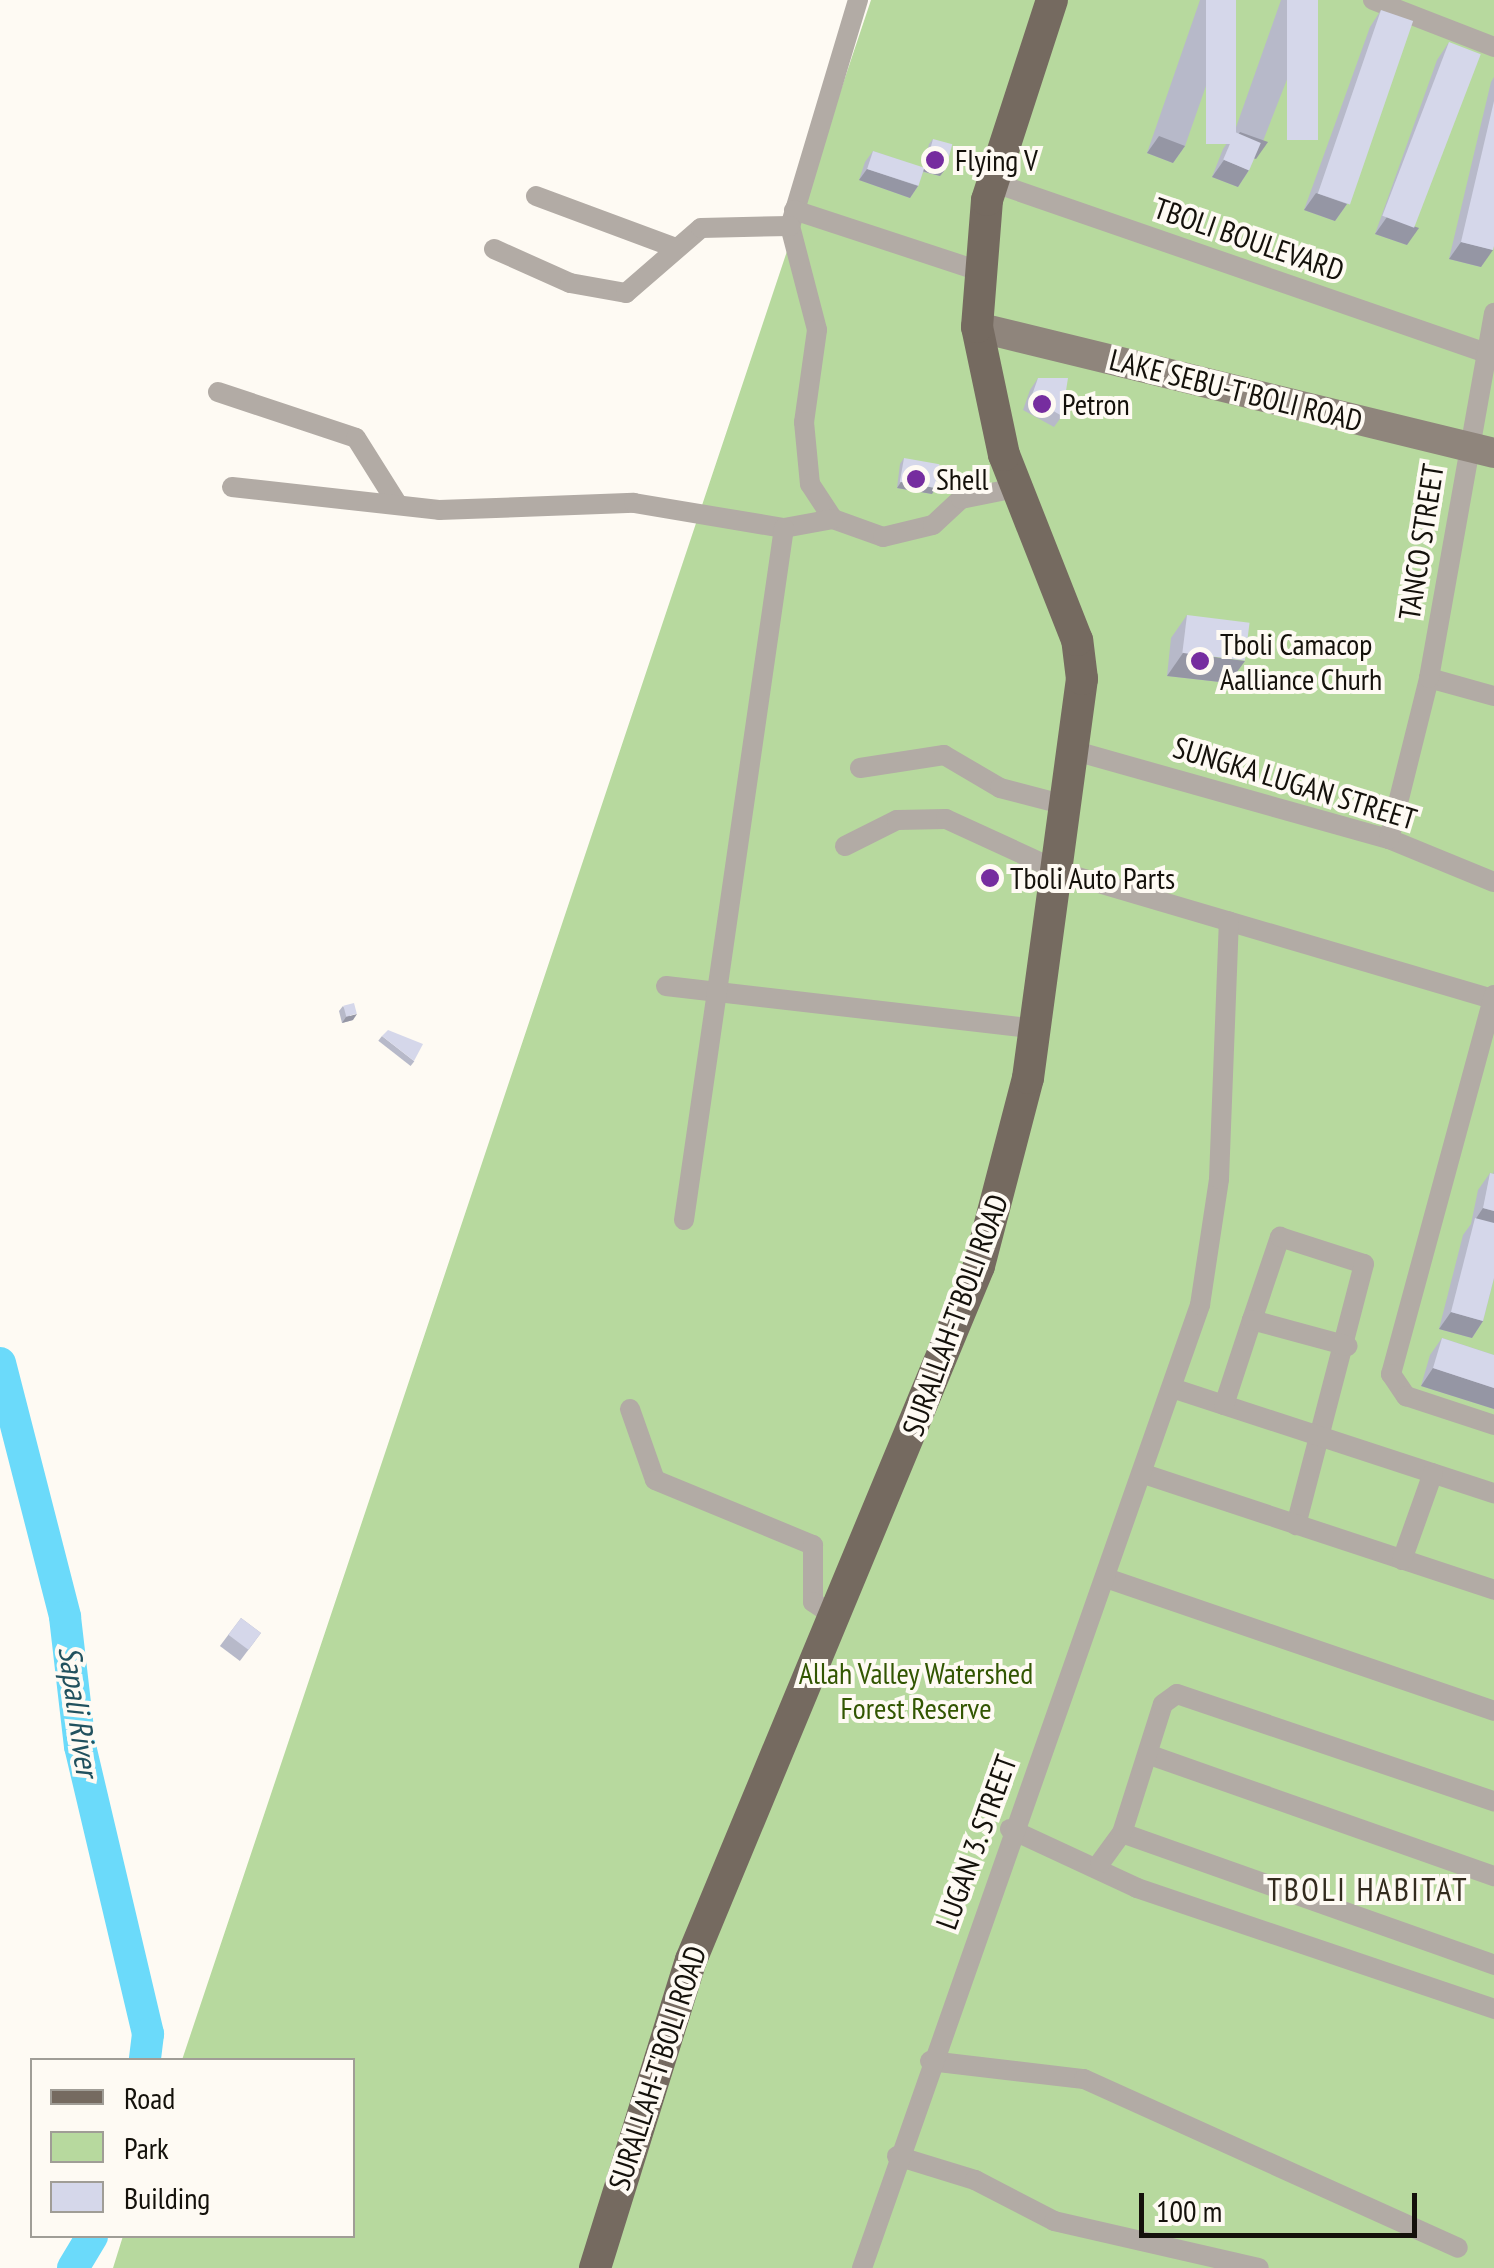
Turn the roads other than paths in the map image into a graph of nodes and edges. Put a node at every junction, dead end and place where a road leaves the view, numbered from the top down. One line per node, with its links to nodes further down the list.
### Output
1 (858, 0): 7 (street)
2 (1052, 0): 5 (main road, SURALLAH-T'BOLI ROAD)
3 (1372, 0): 4 (street)
4 (1494, 47)
5 (992, 182): 10 (main road, SURALLAH-T'BOLI ROAD); 13 (street, TBOLI BOULEVARD)
6 (536, 196): 8 (street)
7 (792, 218): 8 (street); 10 (street); 19 (street)
8 (673, 247): 9 (street)
9 (494, 249)
10 (979, 271): 12 (main road, SURALLAH-T'BOLI ROAD)
11 (1494, 312): 13 (street, TANCO STREET)
12 (978, 327): 15 (main road, LAKE SEBU-T'BOLI ROAD); 17 (main road, SURALLAH-T'BOLI ROAD)
13 (1486, 352): 15 (street, TANCO STREET)
14 (218, 392): 18 (street)
15 (1481, 450): 21 (street, TANCO STREET)
16 (232, 488): 18 (street)
17 (1016, 488): 19 (street); 23 (main road, SURALLAH-T'BOLI ROAD)
18 (398, 505): 20 (street)
19 (833, 519): 20 (street)
20 (784, 528): 32 (street)
21 (1429, 678): 22 (street); 26 (street, TANCO STREET)
22 (1494, 696)
23 (1075, 751): 25 (main road, SURALLAH-T'BOLI ROAD); 26 (street, SUNGKA LUGAN STREET)
24 (860, 768): 25 (street)
25 (1069, 806): 28 (main road, SURALLAH-T'BOLI ROAD)
26 (1388, 839): 29 (street, SUNGKA LUGAN STREET)
27 (845, 846): 28 (street)
28 (1061, 872): 30 (street); 34 (main road, SURALLAH-T'BOLI ROAD)
29 (1494, 882)
30 (1229, 921): 33 (street); 38 (street, LUGAN 3. STREET)
31 (666, 986): 32 (street)
32 (723, 994): 34 (street); 35 (street)
33 (1494, 997): 41 (street)
34 (1036, 1029): 50 (main road, SURALLAH-T'BOLI ROAD)
35 (684, 1220)
36 (1252, 1320): 37 (street); 37 (street); 39 (street)
37 (1348, 1346): 42 (street)
38 (1174, 1389): 39 (street); 44 (street, LUGAN 3. STREET)
39 (1224, 1405): 42 (street)
40 (630, 1409): 50 (street)
41 (1494, 1424)
42 (1325, 1438): 43 (street); 46 (street)
43 (1434, 1472): 45 (street); 47 (street)
44 (1144, 1474): 46 (street); 48 (street, LUGAN 3. STREET)
45 (1494, 1494)
46 (1296, 1525): 47 (street)
47 (1402, 1560): 49 (street)
48 (1106, 1578): 51 (street); 54 (street, LUGAN 3. STREET)
49 (1494, 1590)
50 (837, 1618): 63 (main road, SURALLAH-T'BOLI ROAD)
51 (1494, 1711)
52 (1150, 1755): 53 (street); 55 (street); 57 (street)
53 (1494, 1801)
54 (1010, 1830): 56 (street); 60 (street, LUGAN 3. STREET)
55 (1122, 1833): 56 (street); 58 (street)
56 (1100, 1863): 59 (street)
57 (1494, 1876)
58 (1490, 1958)
59 (1494, 2009)
60 (930, 2061): 61 (street, LUGAN 3. STREET); 62 (street)
61 (897, 2156): 64 (street, LUGAN 3. STREET); 65 (street)
62 (1458, 2248)
63 (595, 2268)
64 (862, 2268)
65 (1259, 2268)

